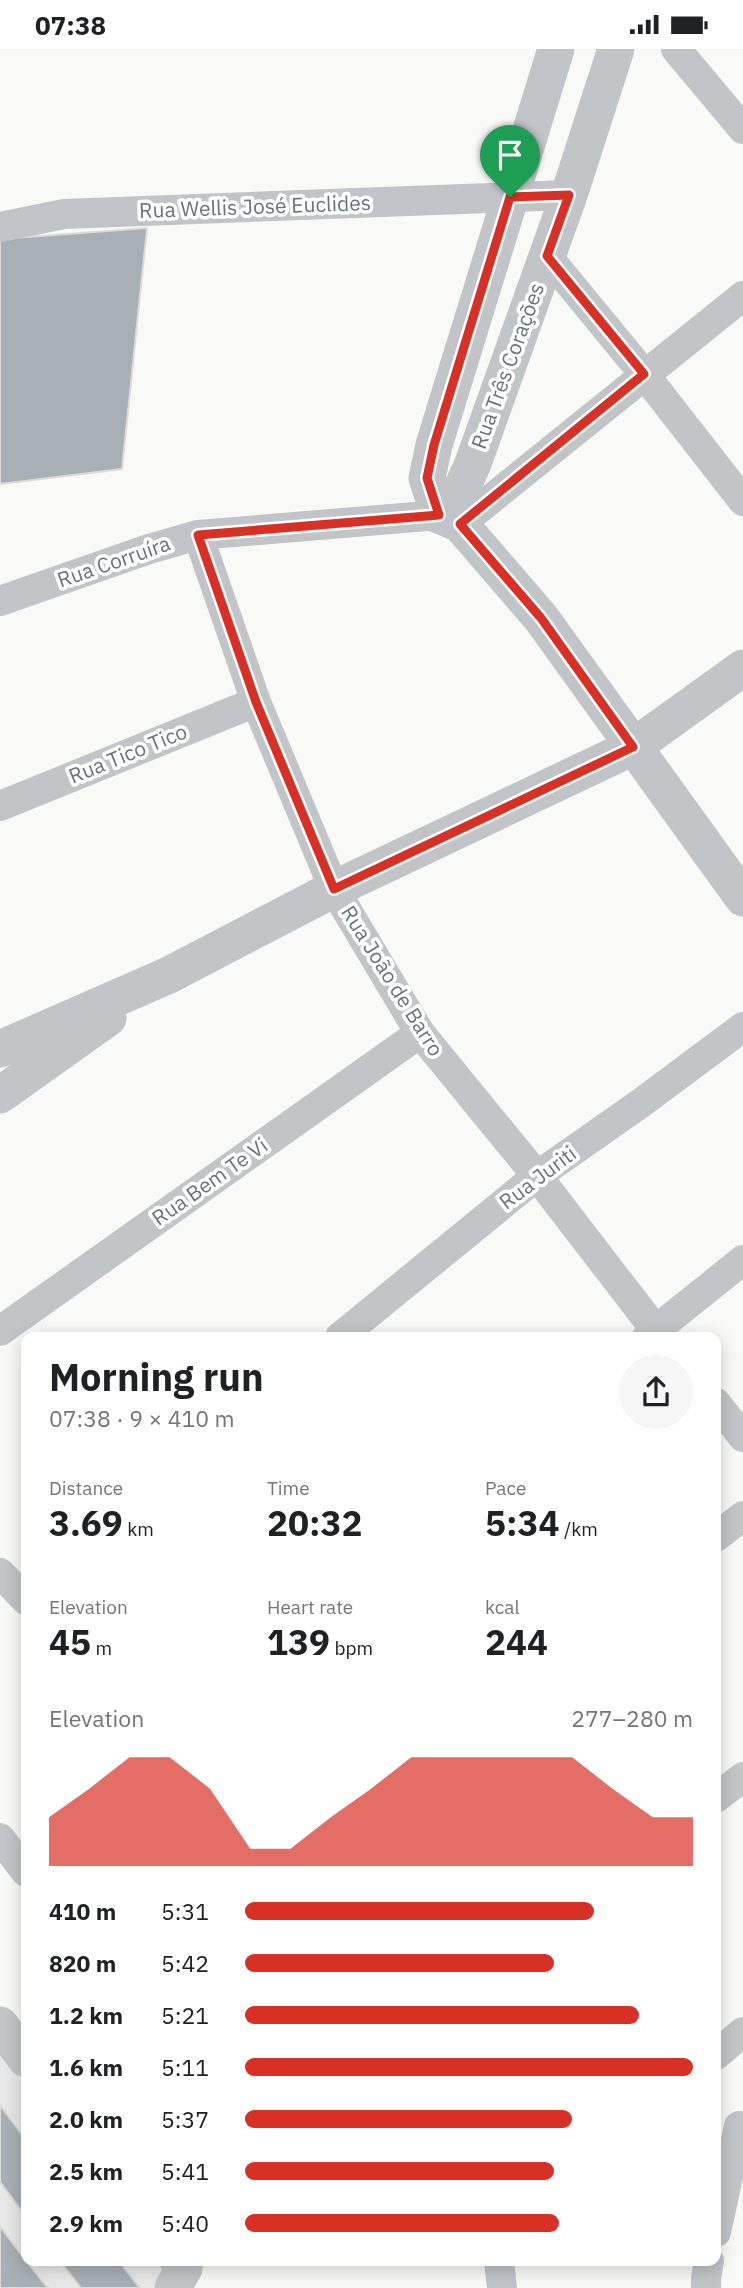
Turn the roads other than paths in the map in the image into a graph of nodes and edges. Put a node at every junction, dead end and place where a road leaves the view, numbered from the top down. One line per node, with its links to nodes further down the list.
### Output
1 (556, 49): 6 (street, Rua Três Corações)
2 (616, 49): 5 (street, Rua Três Corações)
3 (676, 49): 4 (street)
4 (743, 129)
5 (569, 195): 6 (street, Rua Wellis José Euclides); 8 (street, Rua Três Corações)
6 (510, 197): 7 (street, Rua Wellis José Euclides); 12 (street, Rua Três Corações)
7 (0, 227)
8 (547, 256): 10 (street); 12 (street, Rua Três Corações)
9 (743, 296): 10 (street)
10 (644, 374): 11 (street); 12 (street)
11 (743, 501)
12 (449, 519): 13 (street, Rua Corruíra); 17 (street, Rua Três Corações)
13 (198, 535): 14 (street, Rua Corruíra); 16 (street, Rua João de Barro)
14 (0, 601)
15 (743, 669): 17 (street)
16 (256, 702): 18 (street, Rua Tico Tico); 19 (street, Rua João de Barro)
17 (633, 747): 19 (street); 20 (street, Rua Três Corações)
18 (0, 806)
19 (334, 889): 21 (street); 23 (street, Rua João de Barro)
20 (743, 898)
21 (169, 975): 24 (street); 25 (street)
22 (743, 1027): 26 (street, Rua Juriti)
23 (420, 1033): 26 (street, Rua João de Barro); 28 (street, Rua Bem Te Vi)
24 (0, 1049)
25 (0, 1095)
26 (537, 1176): 29 (street, Rua Juriti); 30 (street, Rua João de Barro)
27 (743, 1260): 31 (street)
28 (0, 1331)
29 (346, 1332)
30 (652, 1332)
31 (658, 1332)
32 (721, 1409): 33 (street)
33 (743, 1437)
34 (743, 1516): 35 (street)
35 (721, 1533)
36 (0, 1573): 37 (street)
37 (21, 1593)
38 (743, 1777): 39 (street)
39 (721, 1794)
40 (0, 1838): 41 (street)
41 (21, 1865)
42 (0, 2025): 45 (street)
43 (743, 2032): 44 (street)
44 (721, 2051)
45 (21, 2052)
46 (733, 2124): 47 (street)
47 (721, 2200)
48 (500, 2266): 50 (street)
49 (708, 2266): 51 (street)
50 (502, 2288)
51 (706, 2288)

